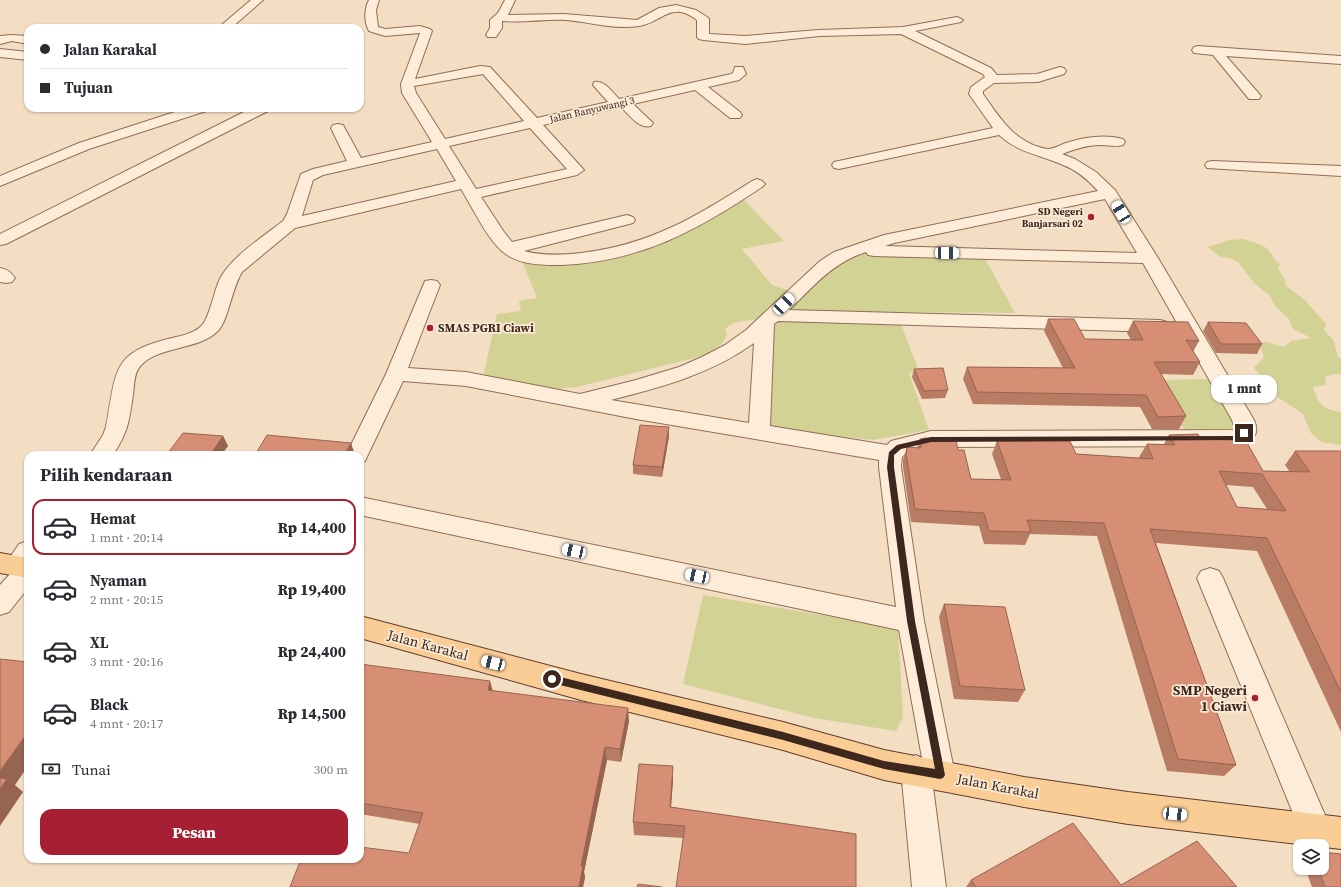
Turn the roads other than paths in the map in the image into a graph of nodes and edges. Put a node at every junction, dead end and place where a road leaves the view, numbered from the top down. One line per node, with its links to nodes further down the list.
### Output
1 (258, 0): 6 (street)
2 (374, 0): 19 (street)
3 (510, 0): 4 (street)
4 (500, 18): 7 (street); 8 (street)
5 (957, 20): 7 (street)
6 (229, 24)
7 (903, 30): 18 (street)
8 (492, 36)
9 (0, 40): 10 (street)
10 (24, 40)
11 (1198, 50): 12 (street)
12 (1216, 51): 15 (street); 22 (street)
13 (0, 53): 14 (street)
14 (24, 56)
15 (1341, 60)
16 (740, 70): 21 (street, Jalan Banyuwangi 3)
17 (1060, 71): 18 (street)
18 (991, 79): 30 (street)
19 (407, 84): 27 (street); 32 (street)
20 (599, 85): 23 (street)
21 (697, 85): 23 (street, Jalan Banyuwangi 3); 26 (street)
22 (1254, 96)
23 (619, 103): 27 (street, Jalan Banyuwangi 3); 28 (street)
24 (189, 112): 38 (street)
25 (255, 112): 44 (street)
26 (735, 115)
27 (533, 122): 32 (street, Jalan Banyuwangi 3); 40 (street)
28 (646, 123)
29 (338, 128): 34 (street)
30 (1002, 130): 33 (street); 35 (street)
31 (1118, 142): 33 (street)
32 (440, 143): 34 (street, Jalan Banyuwangi 3); 40 (street)
33 (1049, 154): 41 (street)
34 (356, 163): 43 (street, Jalan Banyuwangi 3)
35 (839, 165)
36 (1212, 165): 37 (street)
37 (1341, 171)
38 (0, 181)
39 (758, 184): 45 (street)
40 (468, 190): 43 (street); 45 (street)
41 (1109, 193): 46 (street); 47 (street)
42 (627, 220): 45 (street)
43 (290, 224): 54 (street)
44 (0, 240)
45 (509, 249)
46 (854, 250): 47 (street); 49 (street)
47 (1149, 258): 50 (street)
48 (431, 285): 51 (street)
49 (769, 319): 50 (street); 52 (street); 53 (street)
50 (1189, 327): 56 (street)
51 (396, 374): 52 (street); 55 (street)
52 (578, 402): 53 (street)
53 (759, 432): 56 (street)
54 (104, 451)
55 (359, 451)
56 (891, 454): 61 (street)
57 (364, 507): 61 (street)
58 (20, 564): 60 (street)
59 (1210, 578): 64 (street)
60 (0, 604)
61 (911, 621): 63 (street)
62 (364, 627): 63 (main road, Jalan Karakal)
63 (928, 772): 64 (main road, Jalan Karakal); 65 (street)
64 (1328, 831)
65 (929, 887)

